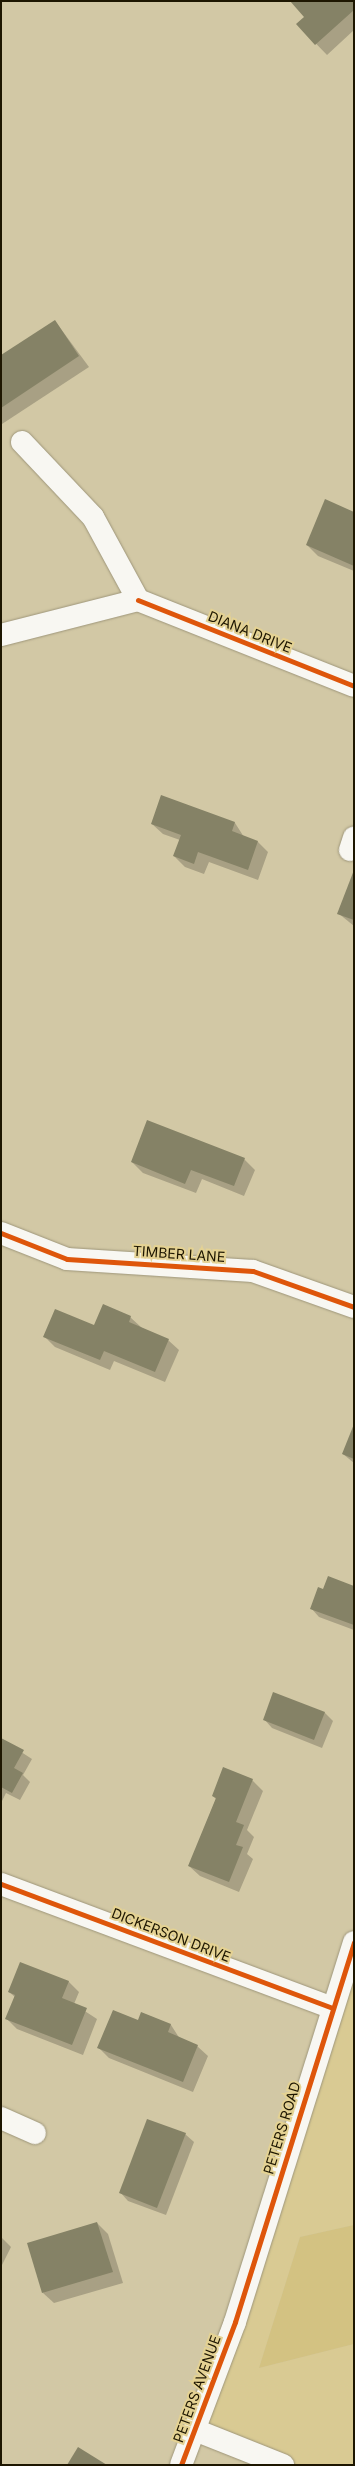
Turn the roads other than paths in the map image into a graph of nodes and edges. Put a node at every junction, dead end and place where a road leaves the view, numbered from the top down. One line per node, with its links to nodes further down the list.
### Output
1 (22, 442): 2 (street)
2 (138, 600): 3 (street); 4 (street, DIANA DRIVE)
3 (1, 635)
4 (354, 686)
5 (1, 1233): 6 (street, TIMBER LANE)
6 (354, 1307)
7 (1, 1884): 9 (street, DICKERSON DRIVE)
8 (354, 1942): 9 (street, PETERS ROAD)
9 (332, 2008): 12 (street, PETERS ROAD)
10 (1, 2118): 11 (street)
11 (35, 2133)
12 (235, 2322): 13 (street, PETERS AVENUE)
13 (195, 2430): 14 (street, PETERS AVENUE); 15 (street)
14 (181, 2465)
15 (284, 2465)

